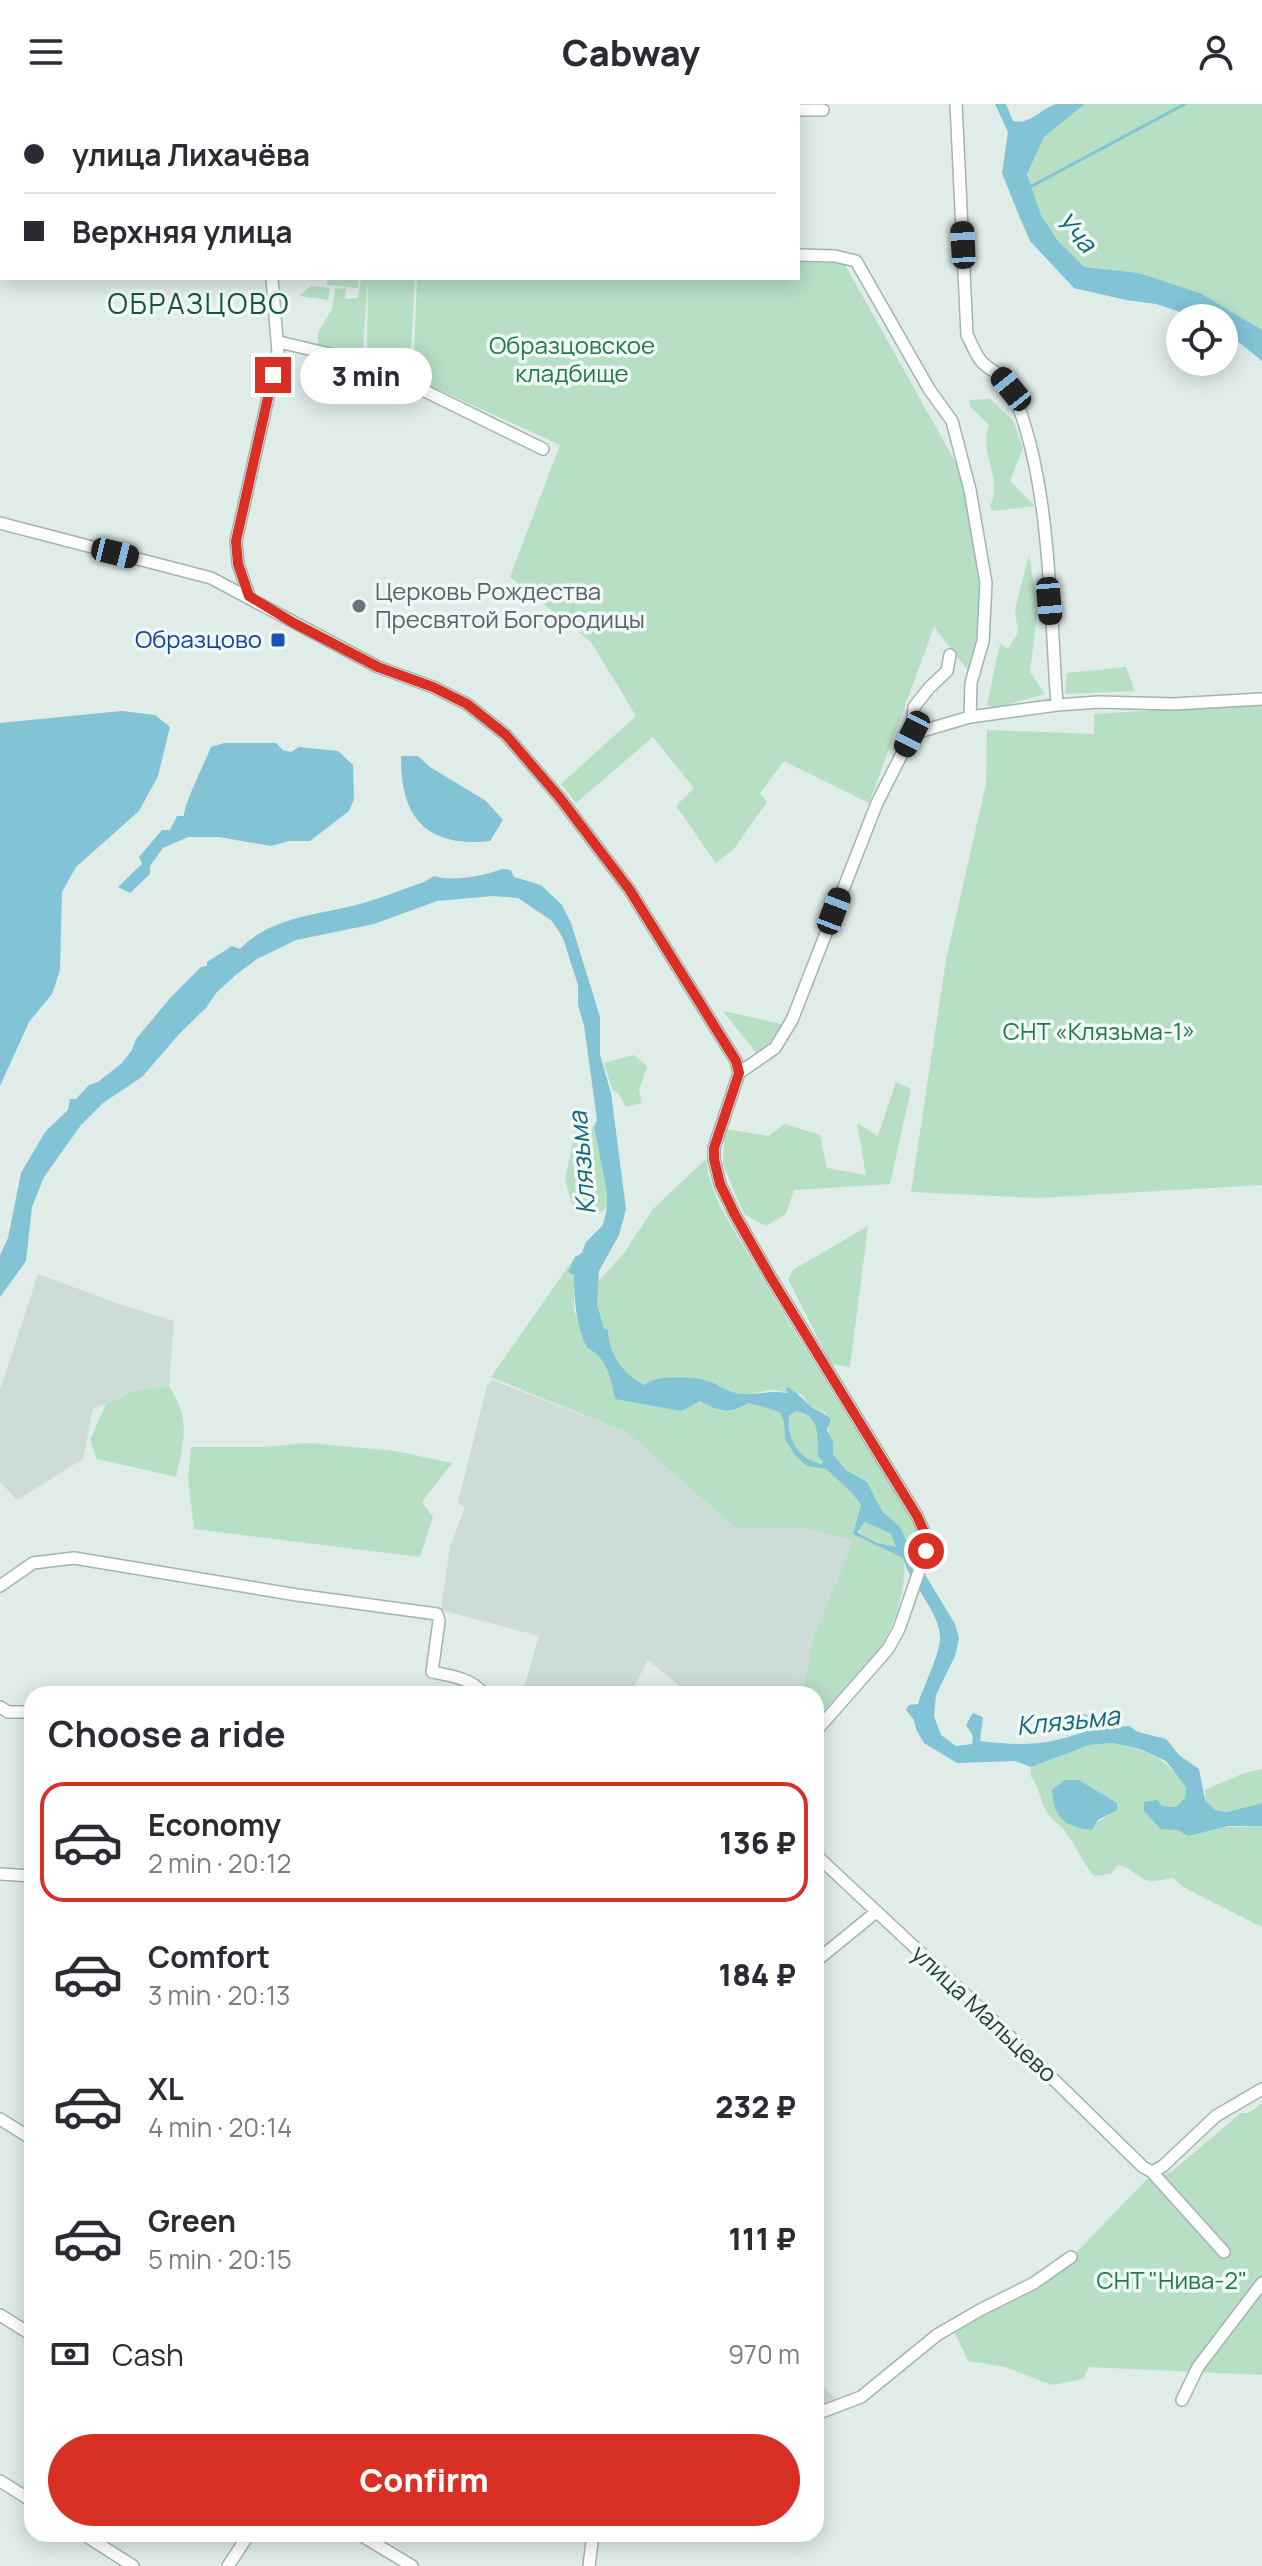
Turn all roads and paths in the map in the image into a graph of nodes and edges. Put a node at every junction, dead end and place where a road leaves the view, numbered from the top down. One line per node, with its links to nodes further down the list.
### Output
1 (956, 104): 12 (street)
2 (800, 110): 3 (street)
3 (823, 110)
4 (800, 255): 13 (street)
5 (272, 280): 6 (street)
6 (279, 342): 7 (street); 9 (street)
7 (543, 449)
8 (0, 523): 9 (street)
9 (249, 596): 15 (street)
10 (950, 655): 14 (street)
11 (1262, 699): 12 (street)
12 (1057, 705): 13 (street)
13 (970, 717): 14 (street)
14 (912, 734): 15 (street)
15 (739, 1073): 20 (street)
16 (0, 1586): 17 (street)
17 (476, 1686)
18 (4, 1709): 19 (street)
19 (24, 1711)
20 (824, 1722)
21 (824, 1863): 24 (street, улица Мальцево)
22 (0, 1874): 23 (street)
23 (24, 1876)
24 (875, 1913): 25 (street); 29 (street, улица Мальцево)
25 (824, 1954)
26 (1262, 2089): 29 (street)
27 (0, 2119): 28 (street)
28 (24, 2134)
29 (1152, 2172): 30 (street, улица Мальцево)
30 (1224, 2252)
31 (1071, 2257): 36 (street)
32 (1262, 2283): 35 (street)
33 (0, 2315): 34 (street)
34 (24, 2330)
35 (1182, 2400)
36 (824, 2411)
37 (0, 2481): 38 (street)
38 (24, 2496)
39 (96, 2542): 43 (street)
40 (244, 2542): 44 (street)
41 (372, 2542): 45 (street)
42 (592, 2542): 46 (street)
43 (133, 2566)
44 (228, 2566)
45 (412, 2566)
46 (589, 2566)

